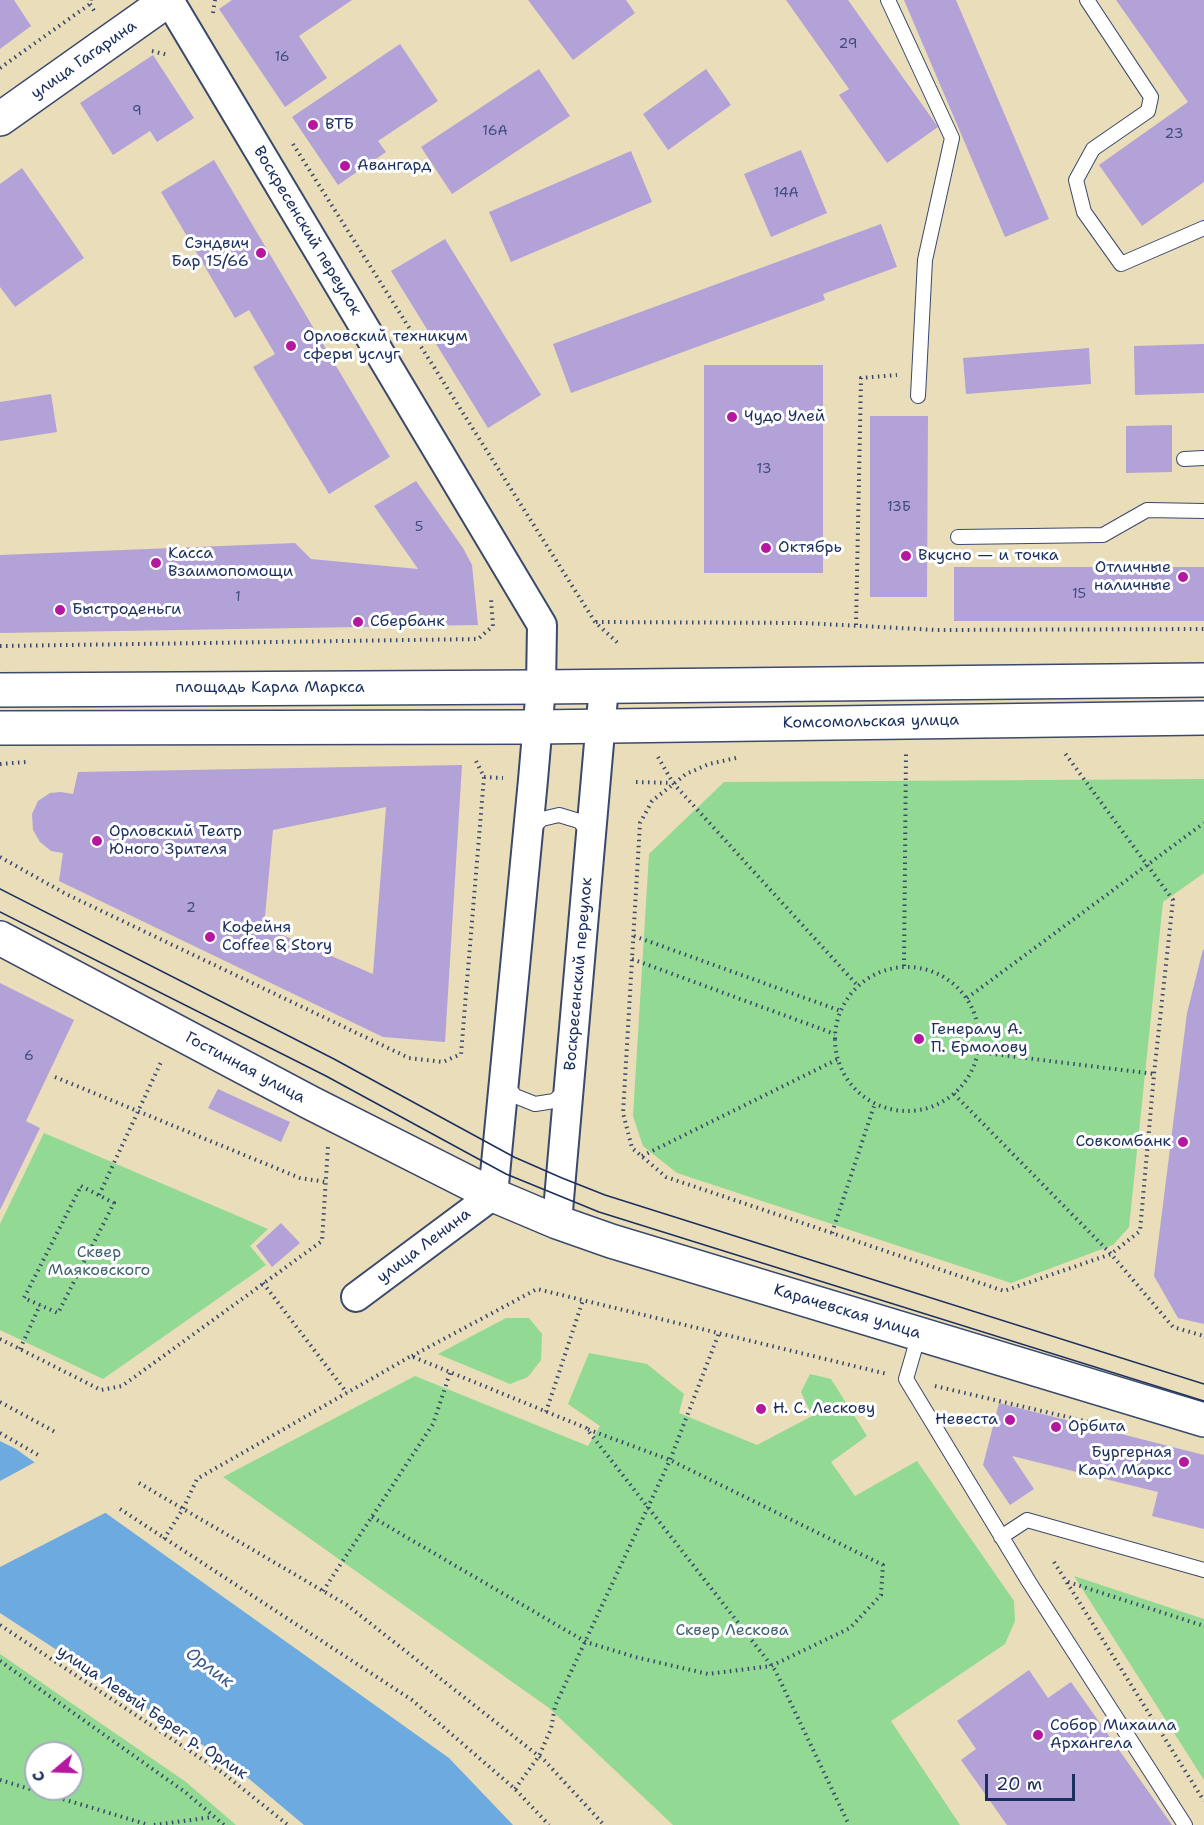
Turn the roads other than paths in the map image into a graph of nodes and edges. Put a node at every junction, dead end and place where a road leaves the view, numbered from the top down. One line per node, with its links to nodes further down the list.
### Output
1 (168, 0): 4 (main road, улица Гагарина); 13 (street, Воскресенский переулок)
2 (888, 0): 6 (lane)
3 (1087, 0): 5 (lane)
4 (0, 119)
5 (1204, 228)
6 (918, 396)
7 (1204, 458): 8 (lane)
8 (1184, 459)
9 (1204, 511): 10 (lane)
10 (958, 537)
11 (1204, 680): 12 (main road)
12 (604, 686): 13 (main road); 16 (street, Воскресенский переулок)
13 (541, 687): 14 (main road, площадь Карла Маркса); 17 (street, Воскресенский переулок)
14 (0, 690)
15 (1204, 718): 16 (main road, Комсомольская улица)
16 (600, 726): 17 (main road, Комсомольская улица); 20 (street, Воскресенский переулок)
17 (537, 727): 18 (main road); 19 (street)
18 (0, 728)
19 (528, 831): 20 (lane); 22 (street)
20 (591, 835): 23 (street, Воскресенский переулок)
21 (0, 938): 24 (main road, Гостинная улица)
22 (503, 1081): 23 (lane); 24 (street)
23 (570, 1088): 25 (street, Воскресенский переулок)
24 (493, 1195): 25 (main road, Карачевская улица); 26 (street, улица Ленина)
25 (557, 1222): 27 (main road, Карачевская улица)
26 (356, 1297)
27 (919, 1334): 28 (main road, Карачевская улица); 29 (lane)
28 (1204, 1420)
29 (1001, 1538): 30 (lane); 31 (lane)
30 (1204, 1570)
31 (1185, 1825)

